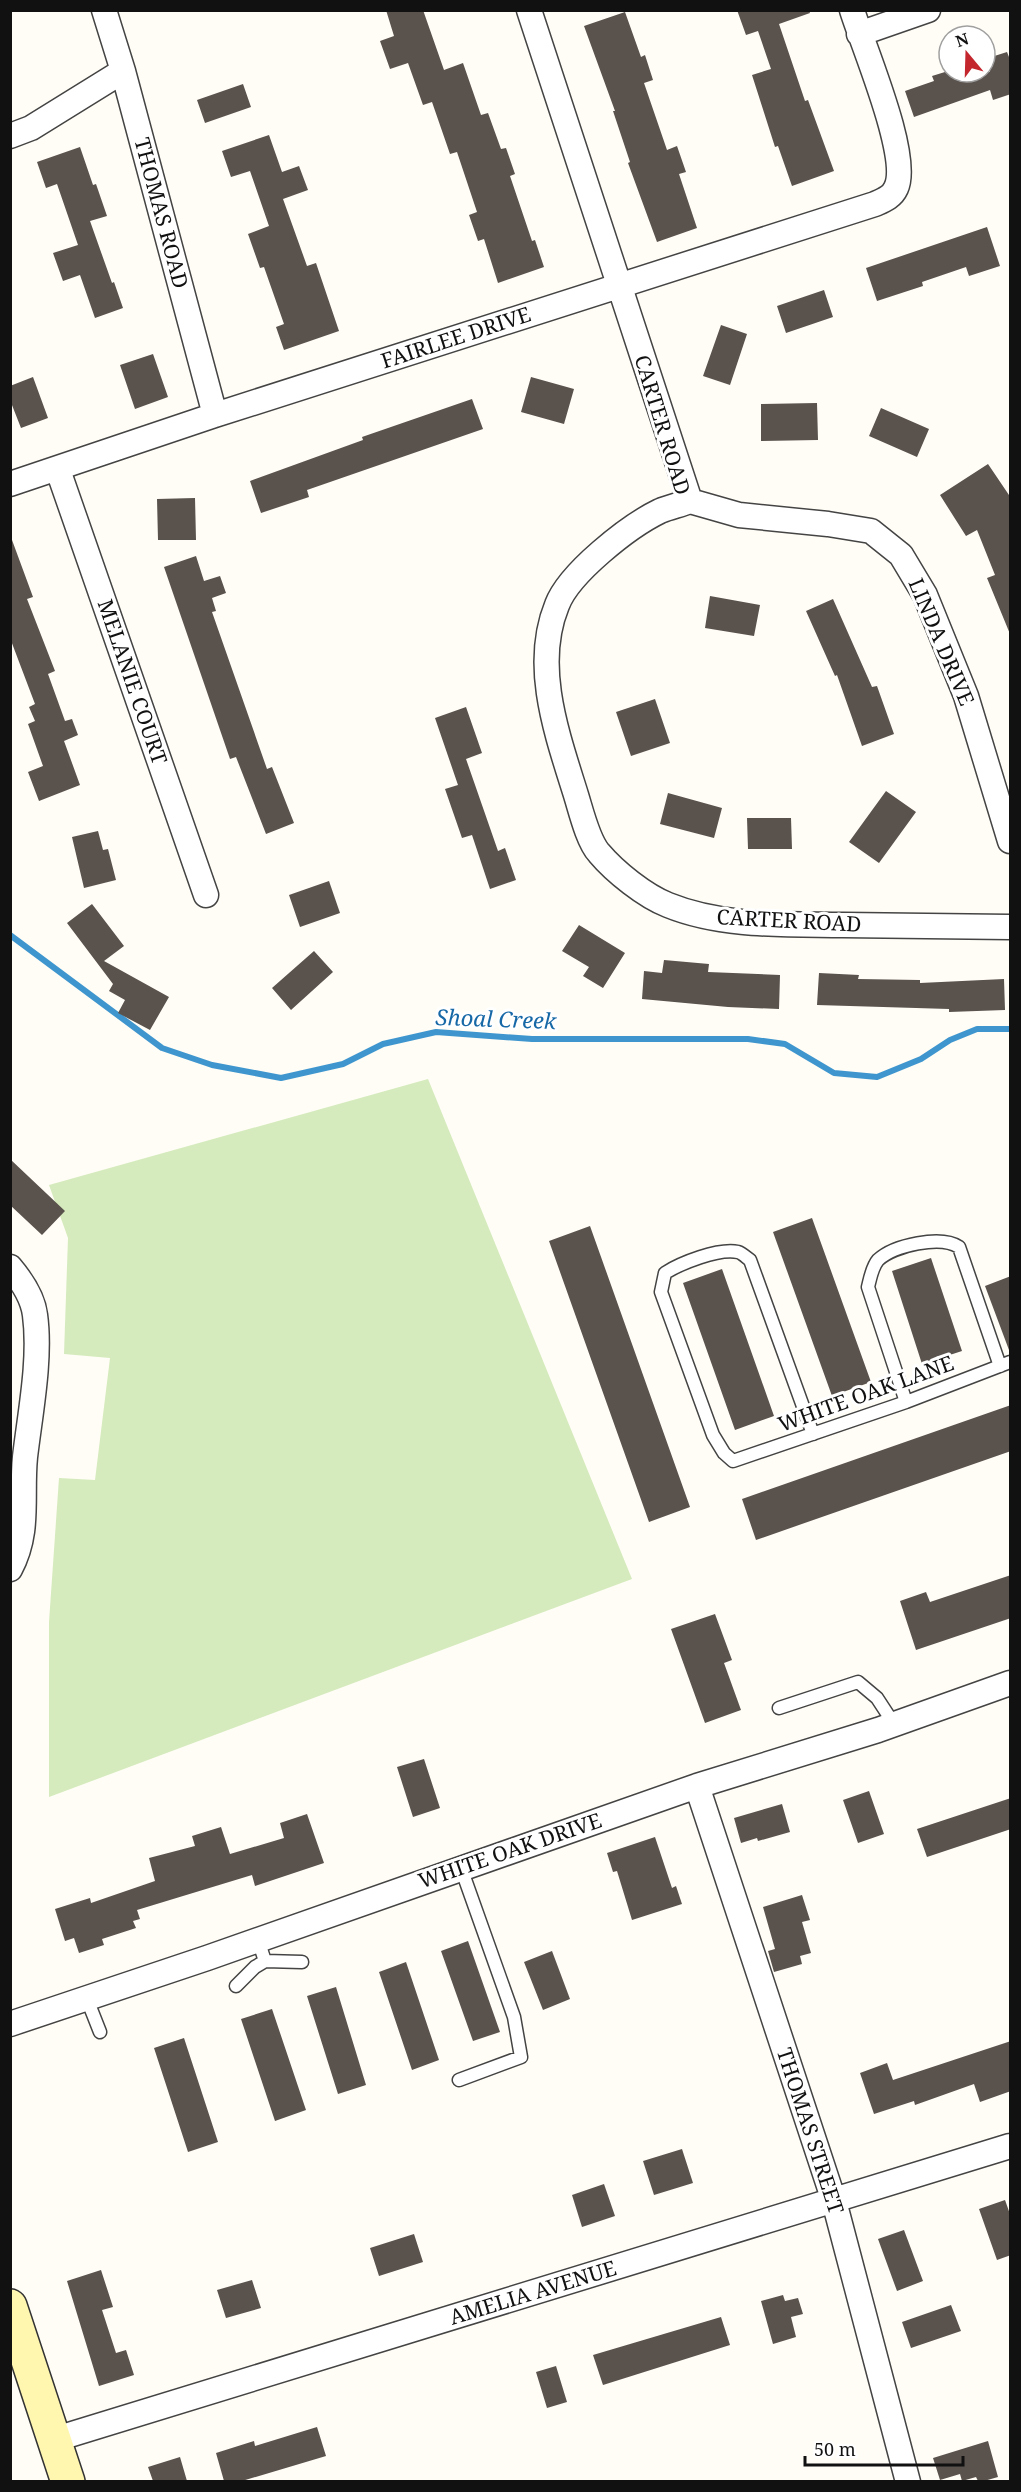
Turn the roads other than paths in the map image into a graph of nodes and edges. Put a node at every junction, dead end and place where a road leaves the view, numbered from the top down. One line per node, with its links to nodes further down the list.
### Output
1 (104, 10): 6 (street, THOMAS ROAD)
2 (529, 10): 8 (street, CARTER ROAD)
3 (852, 10): 5 (street)
4 (928, 10): 5 (street)
5 (860, 34): 8 (street, FAIRLEE DRIVE)
6 (123, 71): 7 (street); 9 (street, THOMAS ROAD)
7 (10, 136)
8 (618, 287): 9 (street, FAIRLEE DRIVE); 12 (street, CARTER ROAD)
9 (215, 415): 10 (street, FAIRLEE DRIVE)
10 (58, 470): 11 (street, FAIRLEE DRIVE); 14 (street, MELANIE COURT)
11 (10, 484)
12 (690, 501): 13 (street, LINDA DRIVE); 15 (street, CARTER ROAD)
13 (1011, 841)
14 (206, 895)
15 (1011, 927)
16 (10, 1267): 20 (street)
17 (1005, 1364): 18 (lane, WHITE OAK LANE); 18 (lane)
18 (906, 1402): 19 (lane, WHITE OAK LANE)
19 (813, 1434): 19 (lane, WHITE OAK LANE)
20 (10, 1569)
21 (1011, 1683): 23 (street, WHITE OAK DRIVE)
22 (779, 1708): 23 (lane)
23 (894, 1724): 24 (street, WHITE OAK DRIVE)
24 (697, 1786): 25 (street, WHITE OAK DRIVE); 34 (street, THOMAS STREET)
25 (461, 1868): 26 (street, WHITE OAK DRIVE); 32 (lane)
26 (262, 1951): 27 (lane); 28 (lane); 29 (street, WHITE OAK DRIVE)
27 (302, 1962)
28 (236, 1986)
29 (87, 1999): 30 (street, WHITE OAK DRIVE); 31 (lane)
30 (10, 2024)
31 (100, 2032)
32 (459, 2079)
33 (1011, 2146): 34 (street, AMELIA AVENUE)
34 (834, 2201): 36 (street, AMELIA AVENUE); 38 (street, THOMAS STREET)
35 (10, 2306): 36 (street)
36 (56, 2439): 37 (street)
37 (68, 2481)
38 (908, 2481)

